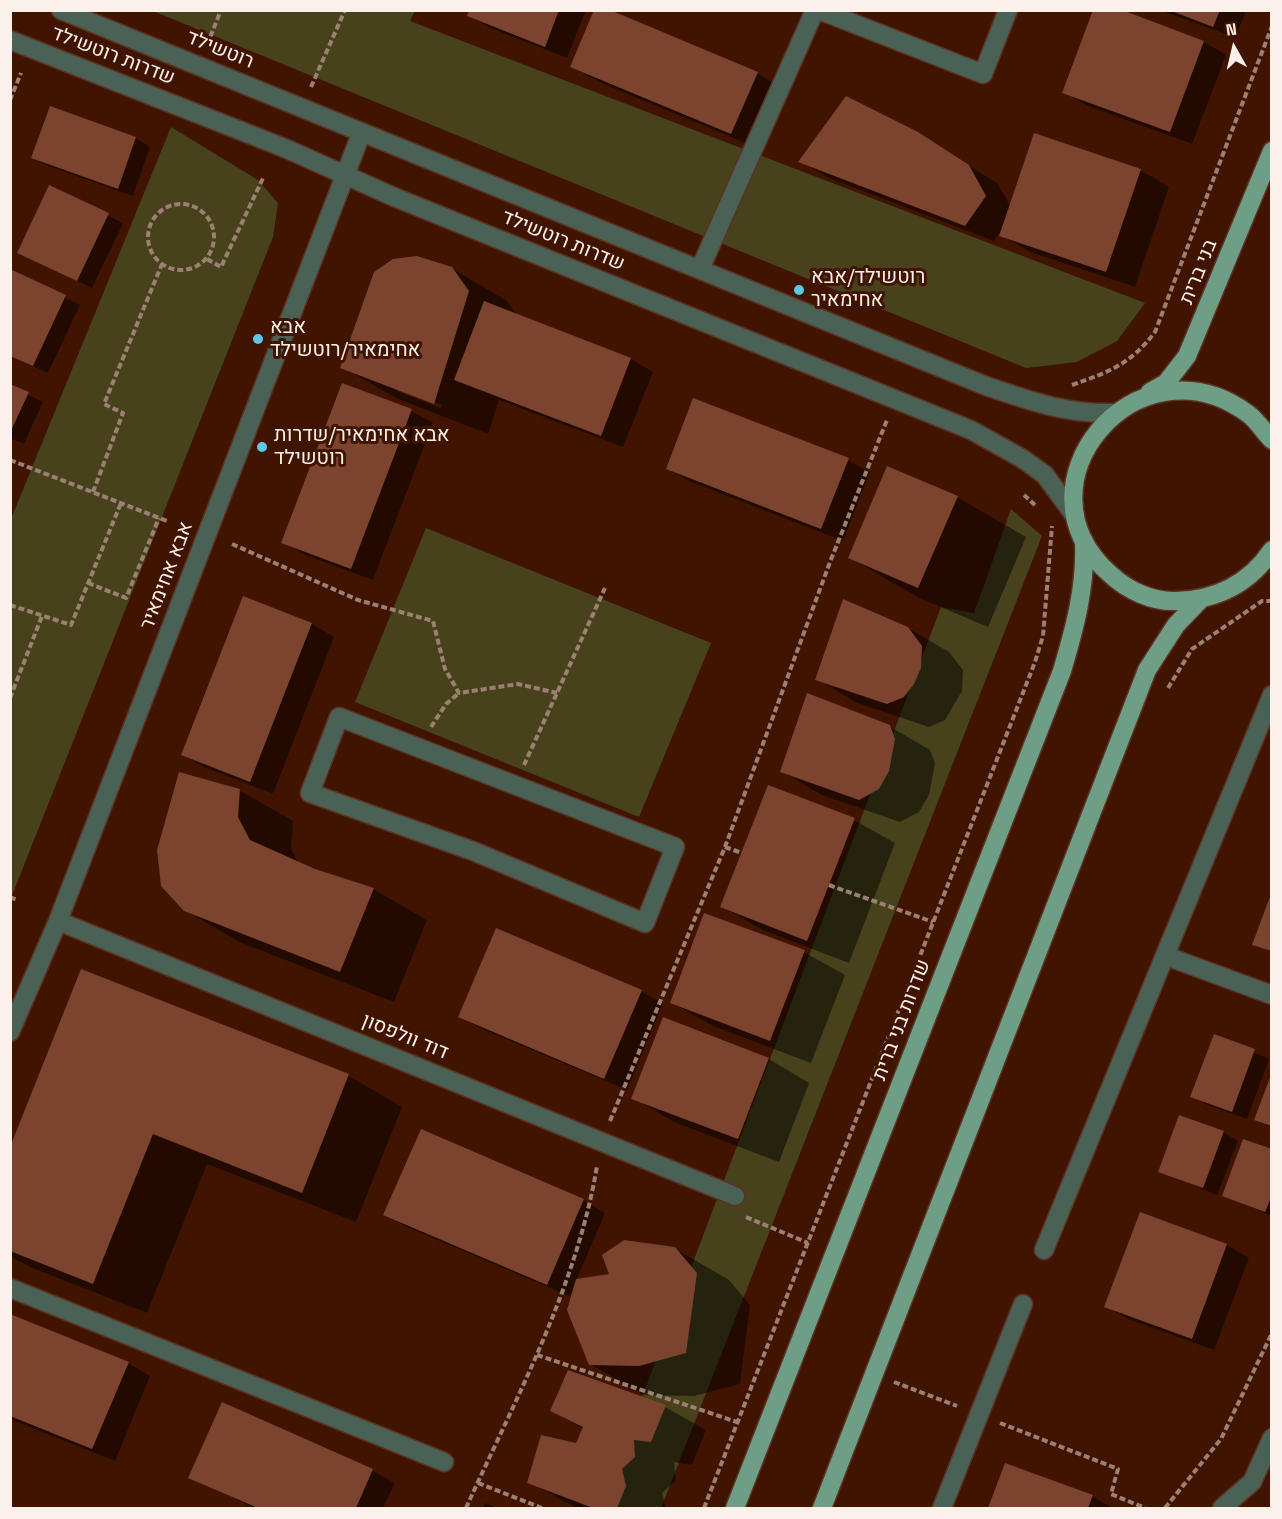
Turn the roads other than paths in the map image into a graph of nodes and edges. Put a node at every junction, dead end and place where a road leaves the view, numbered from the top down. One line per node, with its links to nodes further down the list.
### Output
1 (61, 10): 5 (street, רוטשילד)
2 (817, 10): 3 (street); 8 (street)
3 (1008, 10)
4 (10, 40): 7 (street, שדרות רוטשילד)
5 (361, 134): 7 (street, אבא אחימאיר); 8 (street, שדרות רוטשילד)
6 (1272, 151): 9 (main road, בני ברית)
7 (344, 175): 12 (street, שדרות רוטשילד); 20 (street, אבא אחימאיר)
8 (700, 269): 10 (street, שדרות רוטשילד)
9 (1146, 395): 10 (main road); 11 (main road)
10 (1113, 413): 12 (main road)
11 (1272, 440)
12 (1075, 516): 13 (main road)
13 (1084, 541): 17 (main road); 31 (main road, שדרות בני ברית)
14 (1272, 550): 16 (main road)
15 (1272, 568): 16 (street)
16 (1248, 577): 17 (main road)
17 (1200, 600): 32 (main road)
18 (1272, 695): 21 (street)
19 (515, 785): 19 (street)
20 (58, 921): 23 (street, אבא אחימאיר); 24 (street, דוד וולפסון)
21 (1166, 956): 22 (street); 25 (street)
22 (1272, 995)
23 (10, 1032)
24 (735, 1196)
25 (1044, 1250)
26 (10, 1288): 30 (street)
27 (1023, 1304): 33 (street)
28 (1272, 1438): 29 (street)
29 (1267, 1459): 34 (street)
30 (444, 1462)
31 (735, 1509)
32 (822, 1509)
33 (942, 1509)
34 (1222, 1509)

